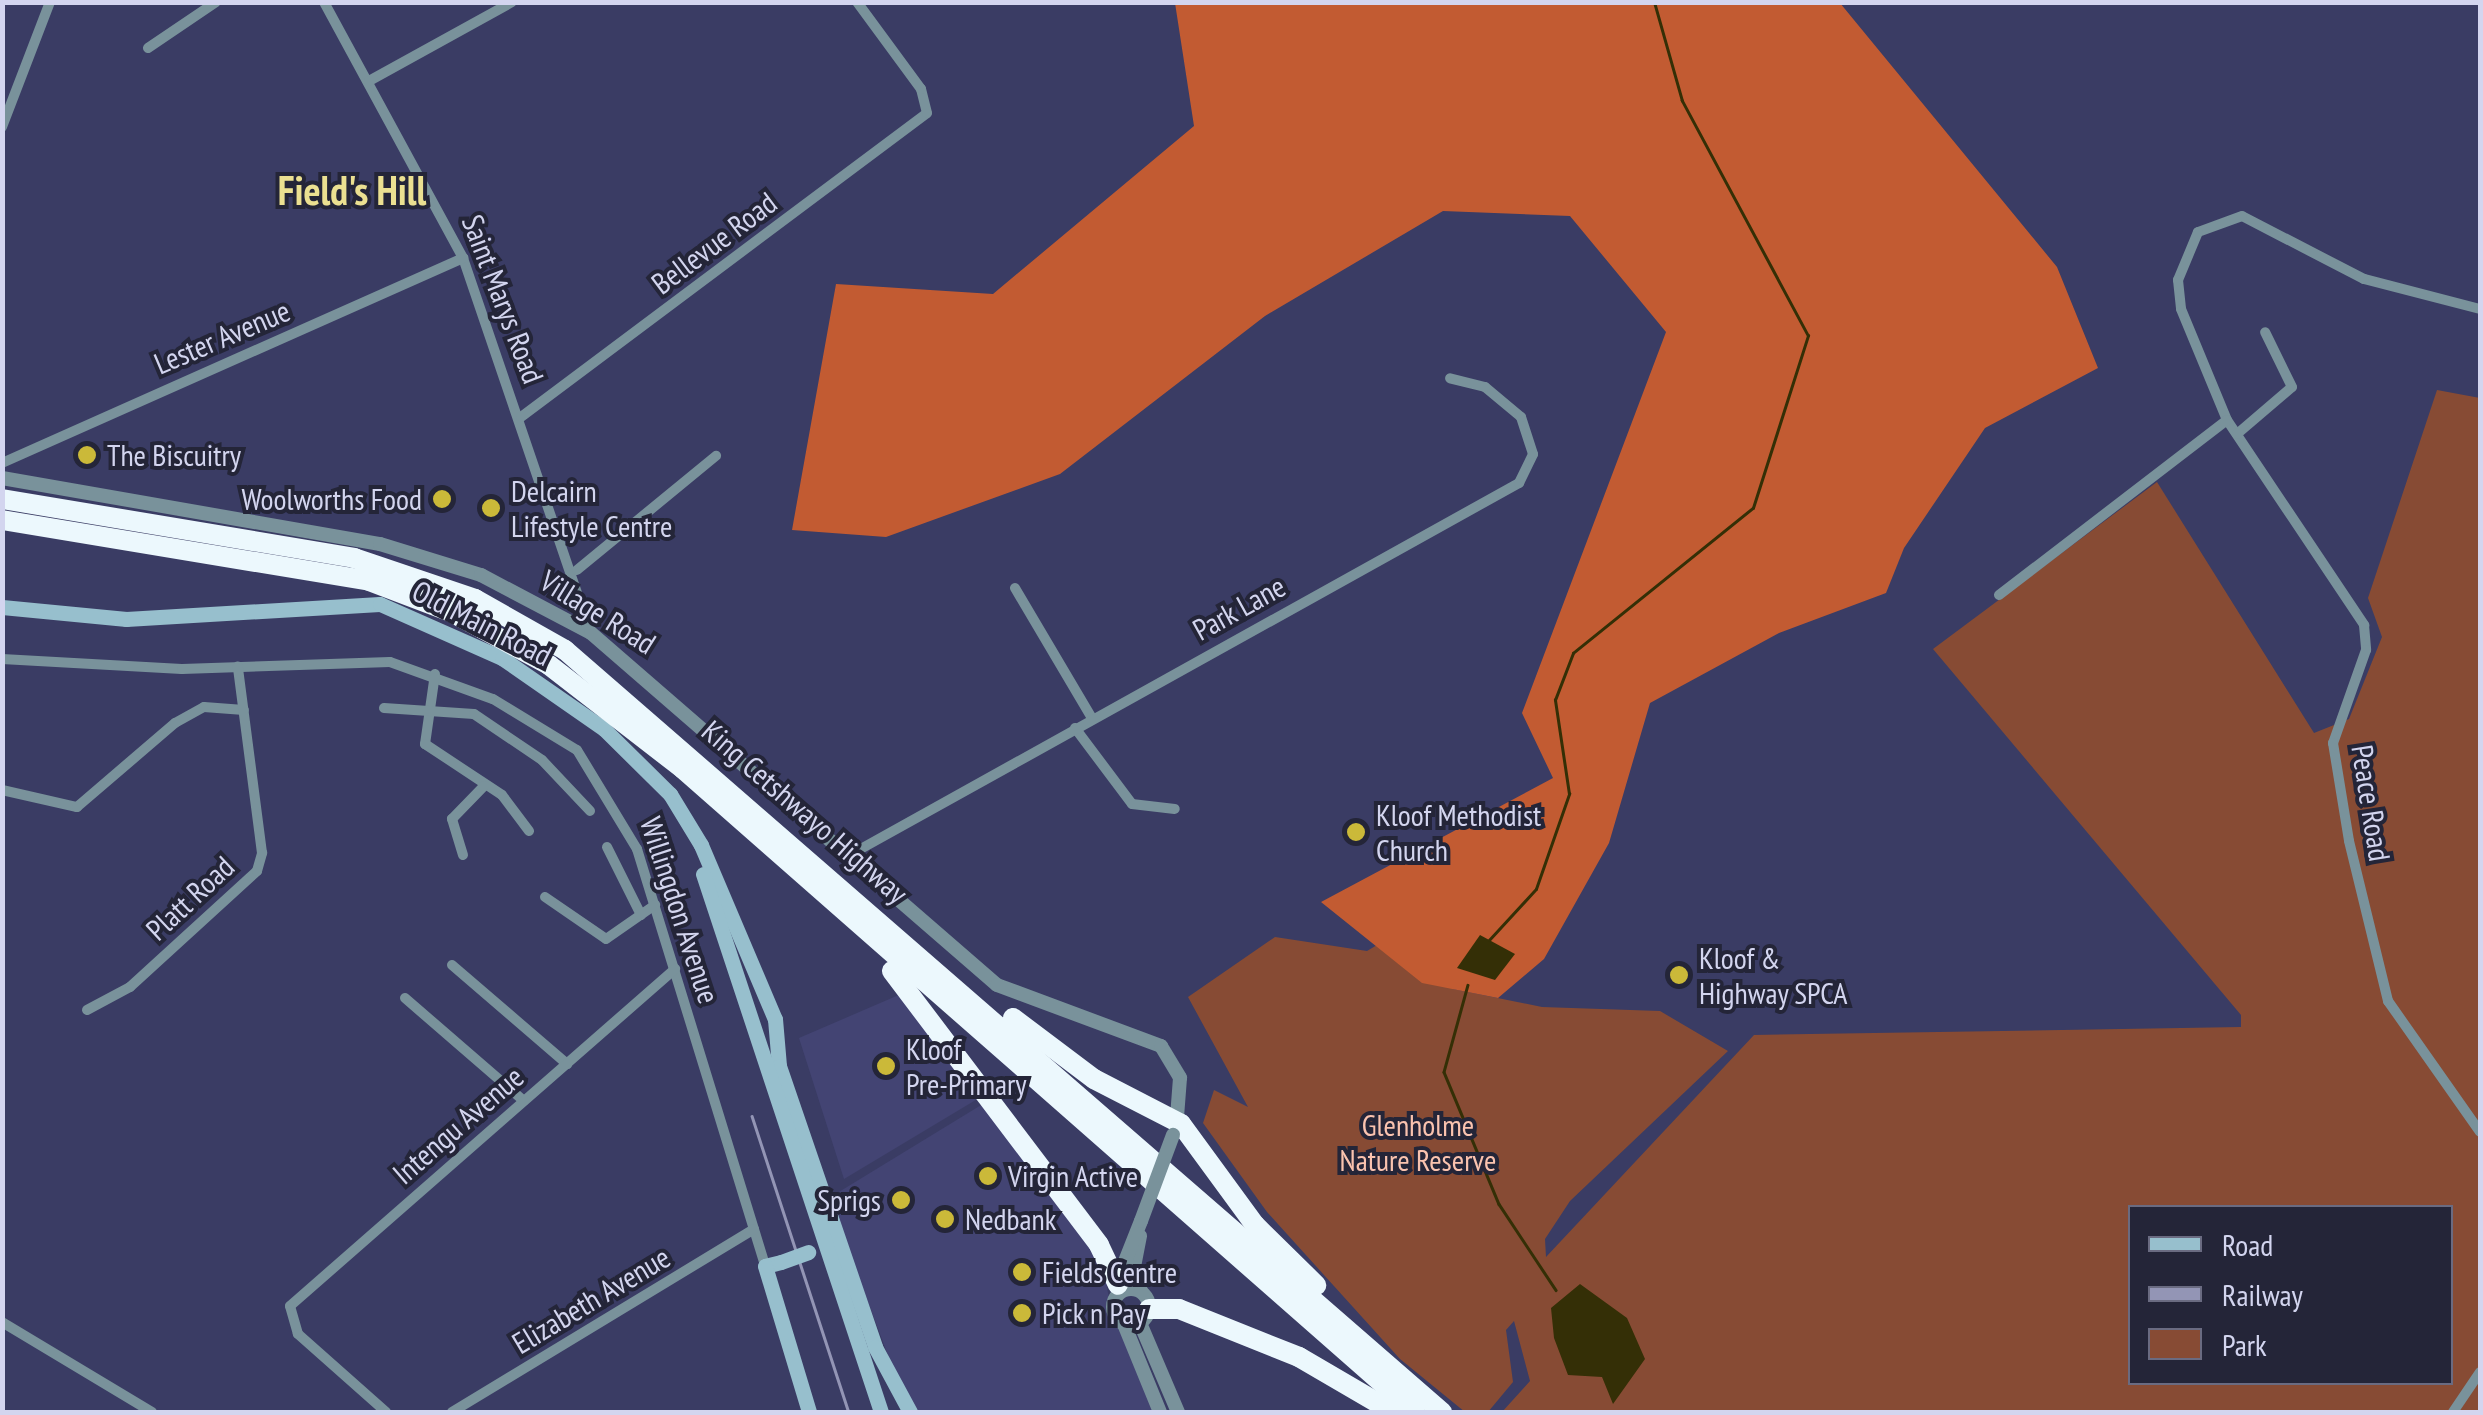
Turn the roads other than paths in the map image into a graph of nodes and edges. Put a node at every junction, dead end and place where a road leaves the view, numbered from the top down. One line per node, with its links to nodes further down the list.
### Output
1 (50, 2): 8 (street)
2 (216, 2): 6 (street)
3 (324, 2): 7 (street, Saint Marys Road)
4 (512, 2): 7 (street)
5 (857, 2): 13 (street, Bellevue Road)
6 (148, 48)
7 (368, 80): 9 (street, Saint Marys Road)
8 (2, 128)
9 (464, 258): 13 (street, Saint Marys Road); 17 (street, Lester Avenue)
10 (2480, 309): 14 (street, Peace Road)
11 (2264, 332): 15 (street)
12 (1450, 378): 32 (street, Park Lane)
13 (521, 417): 21 (street, Saint Marys Road)
14 (2227, 420): 15 (street, Peace Road); 23 (street)
15 (2237, 434): 59 (street, Peace Road)
16 (716, 456): 21 (street)
17 (2, 463)
18 (2, 478): 25 (street, Village Road)
19 (2, 499): 47 (highway, King Cetshwayo Highway)
20 (2, 520): 46 (highway, King Cetshwayo Highway)
21 (576, 570): 25 (street, Saint Marys Road)
22 (1015, 588): 32 (street)
23 (1998, 596)
24 (2, 607): 39 (main road, Old Main Road)
25 (591, 634): 42 (street, Village Road)
26 (2, 659): 27 (street, Willingdon Avenue)
27 (238, 668): 28 (street, Willingdon Avenue); 31 (street, Platt Road)
28 (434, 674): 30 (street); 44 (street, Willingdon Avenue)
29 (384, 708): 30 (street)
30 (428, 708): 34 (street); 37 (street)
31 (244, 710): 35 (street); 54 (street, Platt Road)
32 (1092, 718): 33 (street, Park Lane)
33 (1074, 728): 36 (street); 42 (street, Park Lane)
34 (484, 786): 38 (street); 41 (street)
35 (2, 790)
36 (1175, 809)
37 (590, 811)
38 (528, 831)
39 (694, 836): 50 (main road, Old Main Road); 51 (main road, Old Main Road)
40 (607, 846): 45 (street)
41 (463, 855)
42 (848, 856): 58 (street, Village Road)
43 (545, 898): 45 (street)
44 (655, 905): 45 (street); 49 (street, Willingdon Avenue)
45 (641, 915)
46 (856, 924): 66 (highway); 81 (highway, King Cetshwayo Highway)
47 (927, 958): 58 (highway); 71 (highway, King Cetshwayo Highway)
48 (452, 966): 56 (street)
49 (675, 970): 56 (street, Intengu Avenue); 61 (street, Willingdon Avenue)
50 (759, 972): 51 (main road); 53 (main road, Old Main Road)
51 (740, 992): 55 (main road, Old Main Road)
52 (405, 998): 57 (street)
53 (770, 1008): 55 (main road); 72 (main road, Old Main Road)
54 (87, 1010)
55 (747, 1020): 62 (main road, Old Main Road)
56 (566, 1064): 57 (street, Intengu Avenue)
57 (524, 1101): 74 (street, Intengu Avenue)
58 (1177, 1121): 60 (street, bridge); 71 (highway)
59 (2480, 1132)
60 (1141, 1220): 66 (street); 67 (street)
61 (754, 1229): 65 (street, Willingdon Avenue); 75 (street, Elizabeth Avenue)
62 (817, 1232): 63 (main road); 64 (main road, Old Main Road)
63 (808, 1252): 64 (main road); 65 (main road, bridge)
64 (828, 1264): 77 (main road, Old Main Road)
65 (772, 1270): 76 (main road)
66 (1118, 1289): 67 (street); 69 (street)
67 (1144, 1308): 69 (street); 79 (street); 80 (highway)
68 (2, 1322): 73 (street)
69 (1124, 1324): 78 (street)
70 (2480, 1372): 83 (street)
71 (1399, 1374): 82 (highway, King Cetshwayo Highway)
72 (906, 1408): 77 (main road)
73 (152, 1412)
74 (386, 1412)
75 (452, 1412)
76 (809, 1412)
77 (881, 1412)
78 (1160, 1412)
79 (1178, 1412)
80 (1392, 1412)
81 (1415, 1412)
82 (1442, 1412)
83 (2452, 1412)

